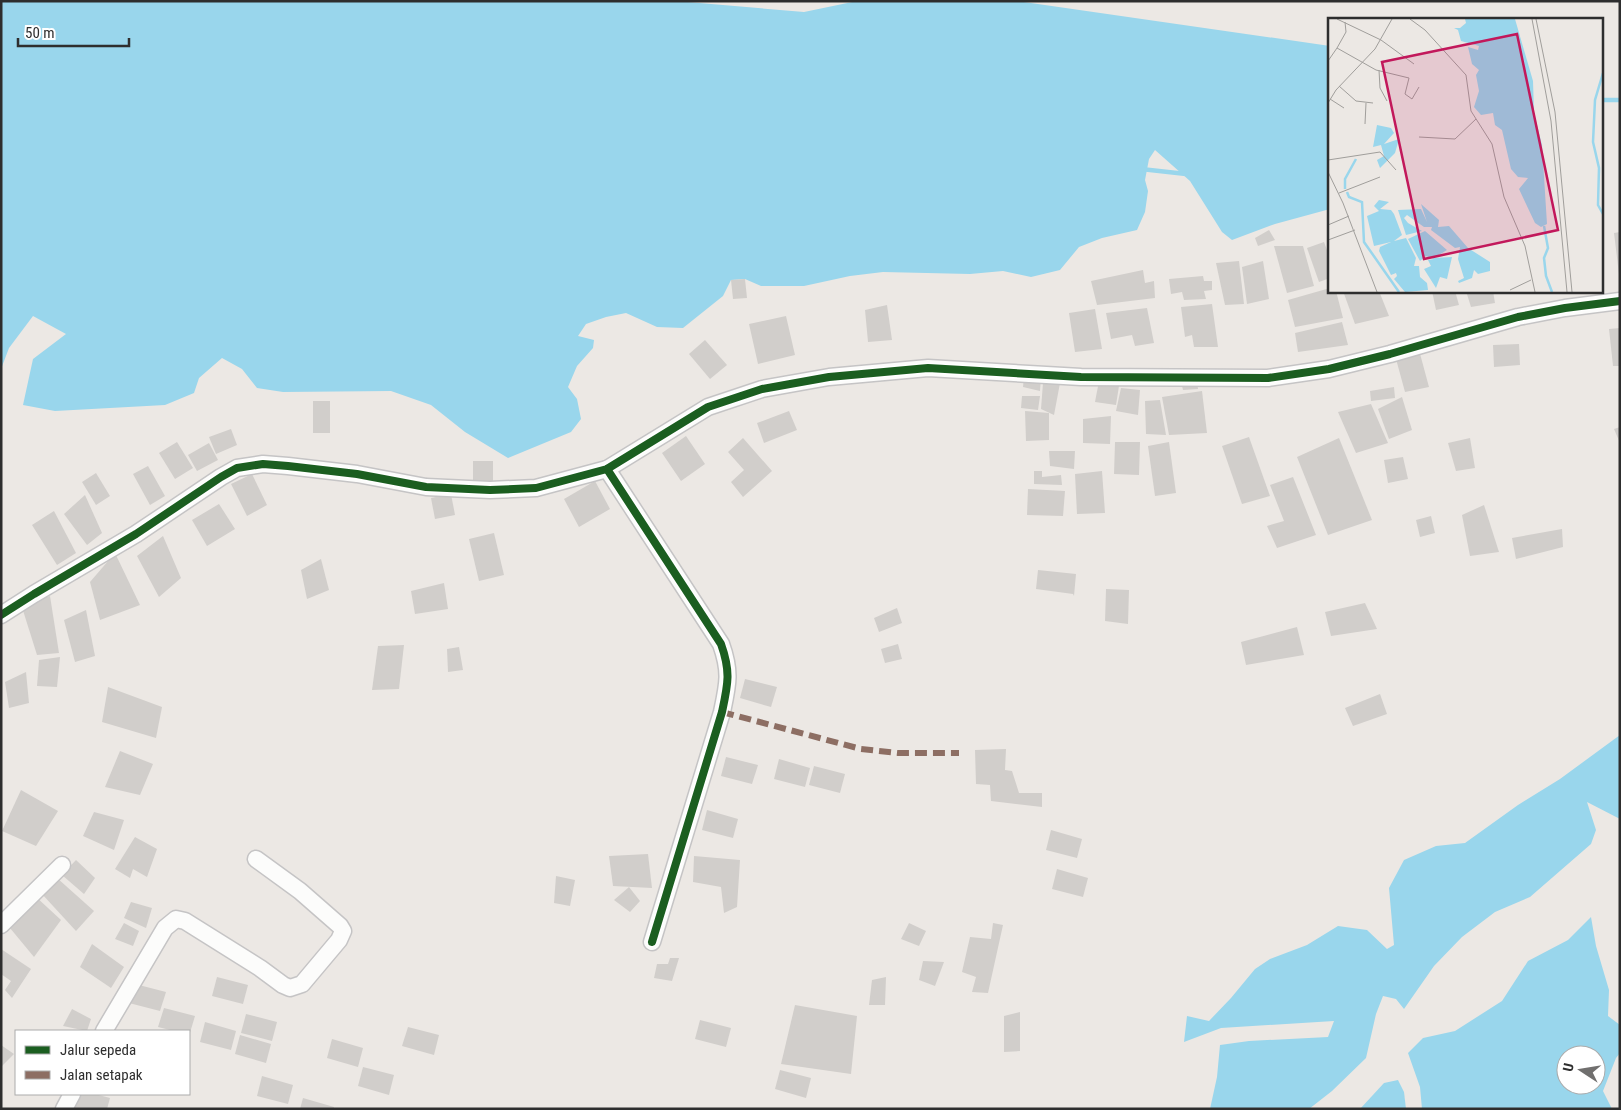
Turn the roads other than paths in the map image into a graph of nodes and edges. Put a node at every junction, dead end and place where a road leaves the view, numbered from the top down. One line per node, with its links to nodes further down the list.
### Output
1 (1620, 301): 2 (street)
2 (607, 469): 3 (street); 7 (street)
3 (1, 616)
4 (256, 859): 8 (street)
5 (62, 865): 6 (street)
6 (1, 925)
7 (652, 942)
8 (105, 1030)
9 (71, 1095): 10 (street)
10 (64, 1109)

